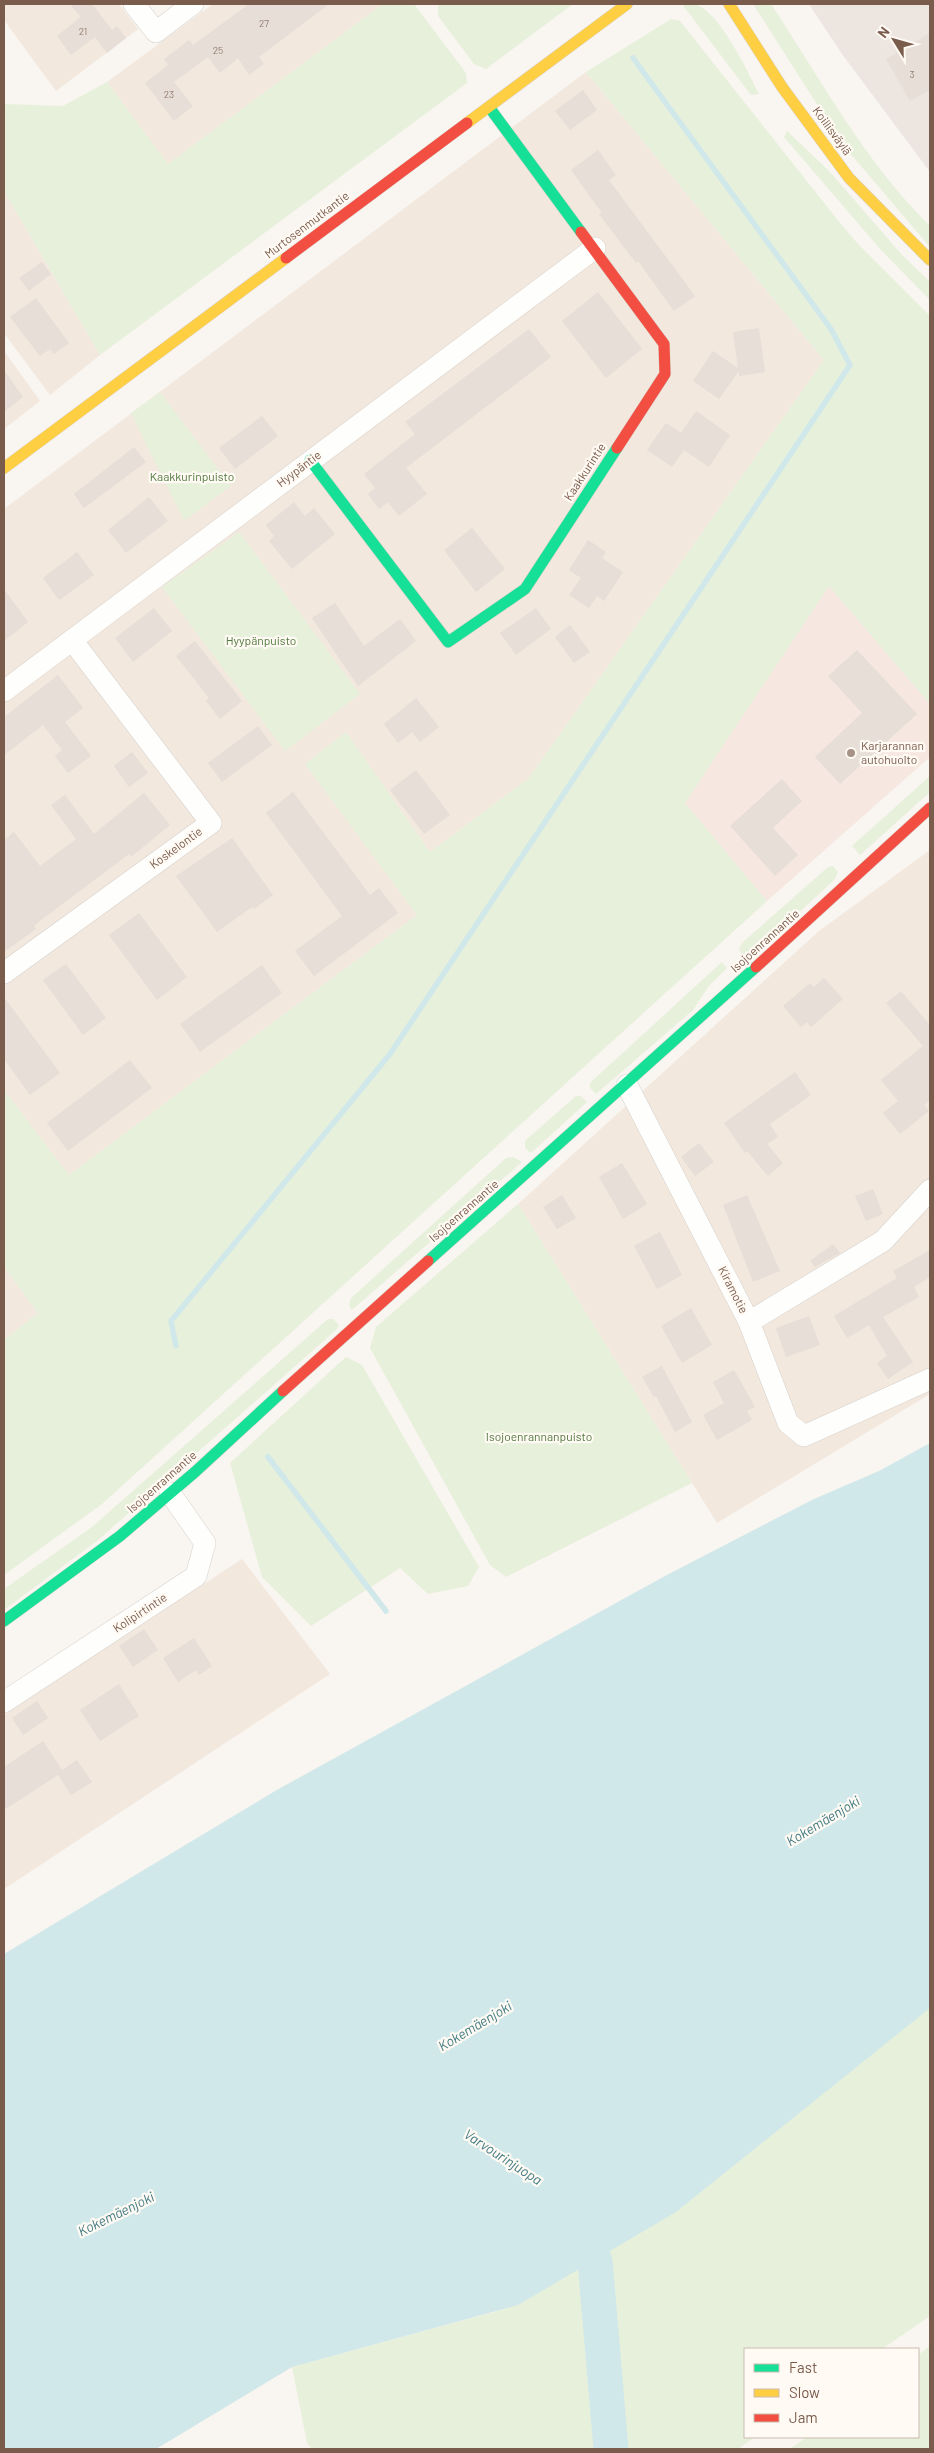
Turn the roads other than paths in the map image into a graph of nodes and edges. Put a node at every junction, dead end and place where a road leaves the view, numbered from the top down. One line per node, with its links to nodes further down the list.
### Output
1 (134, 4): 2 (street)
2 (193, 4)
3 (627, 4): 5 (street, Murtosenmutkantie)
4 (729, 4): 7 (street, Koillisväylä)
5 (489, 107): 6 (street, Kaakkurintie); 9 (street, Murtosenmutkantie)
6 (595, 248): 8 (street, Hyypäntie); 8 (street, Kaakkurintie)
7 (930, 260)
8 (310, 460): 10 (street, Hyypäntie)
9 (4, 468)
10 (72, 640): 11 (street, Hyypäntie); 13 (street, Koskelontie)
11 (4, 691)
12 (930, 808): 14 (street, Isojoenrannantie)
13 (4, 973)
14 (627, 1085): 16 (street, Kiramotie); 18 (street, Isojoenrannantie)
15 (930, 1190): 16 (street, Kiramotie)
16 (749, 1322): 17 (street)
17 (930, 1379)
18 (170, 1493): 19 (street, Isojoenrannantie); 20 (street, Kolipirtintie)
19 (4, 1621)
20 (4, 1702)

